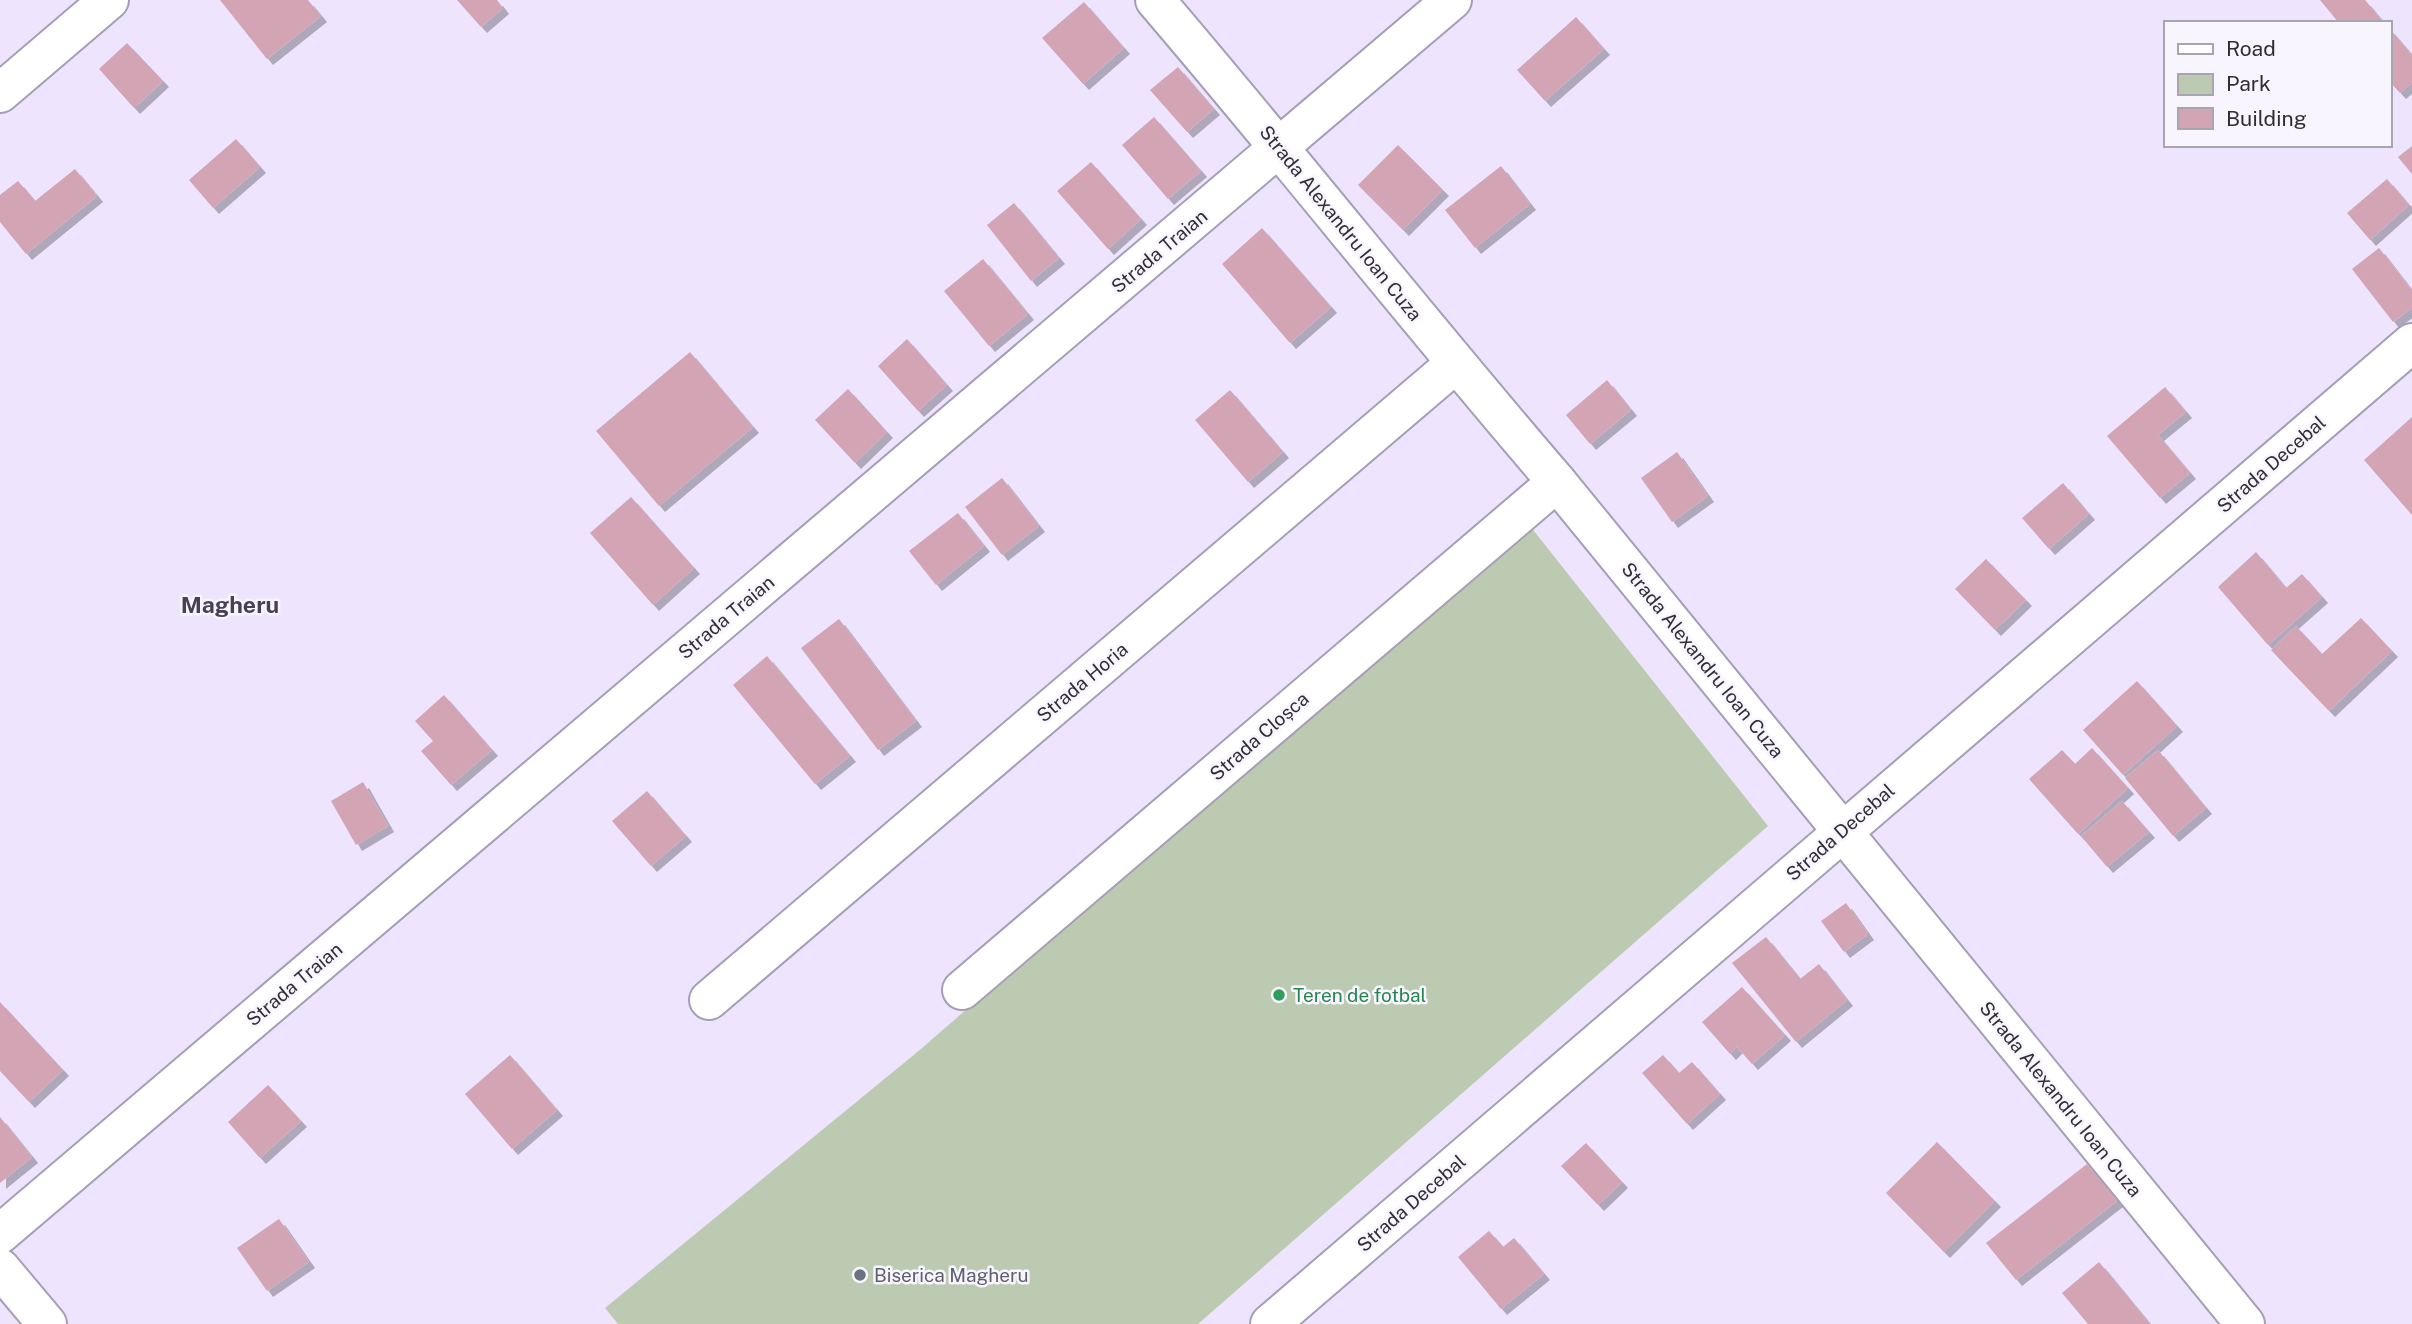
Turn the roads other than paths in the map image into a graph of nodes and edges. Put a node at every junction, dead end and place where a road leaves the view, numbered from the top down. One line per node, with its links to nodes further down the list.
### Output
1 (109, 0): 4 (street)
2 (1155, 0): 5 (street, Strada Alexandru Ioan Cuza)
3 (1452, 0): 5 (street, Strada Traian)
4 (0, 93)
5 (1280, 147): 7 (street, Strada Alexandru Ioan Cuza); 12 (street, Strada Traian)
6 (2412, 343): 9 (street, Strada Decebal)
7 (1455, 364): 8 (street, Strada Alexandru Ioan Cuza); 11 (street, Strada Horia)
8 (1557, 481): 9 (street, Strada Alexandru Ioan Cuza); 10 (street, Strada Cloșca)
9 (1843, 830): 15 (street, Strada Decebal); 16 (street, Strada Alexandru Ioan Cuza)
10 (962, 990)
11 (709, 1000)
12 (0, 1234)
13 (0, 1268): 14 (street)
14 (47, 1324)
15 (1270, 1324)
16 (2245, 1324)

